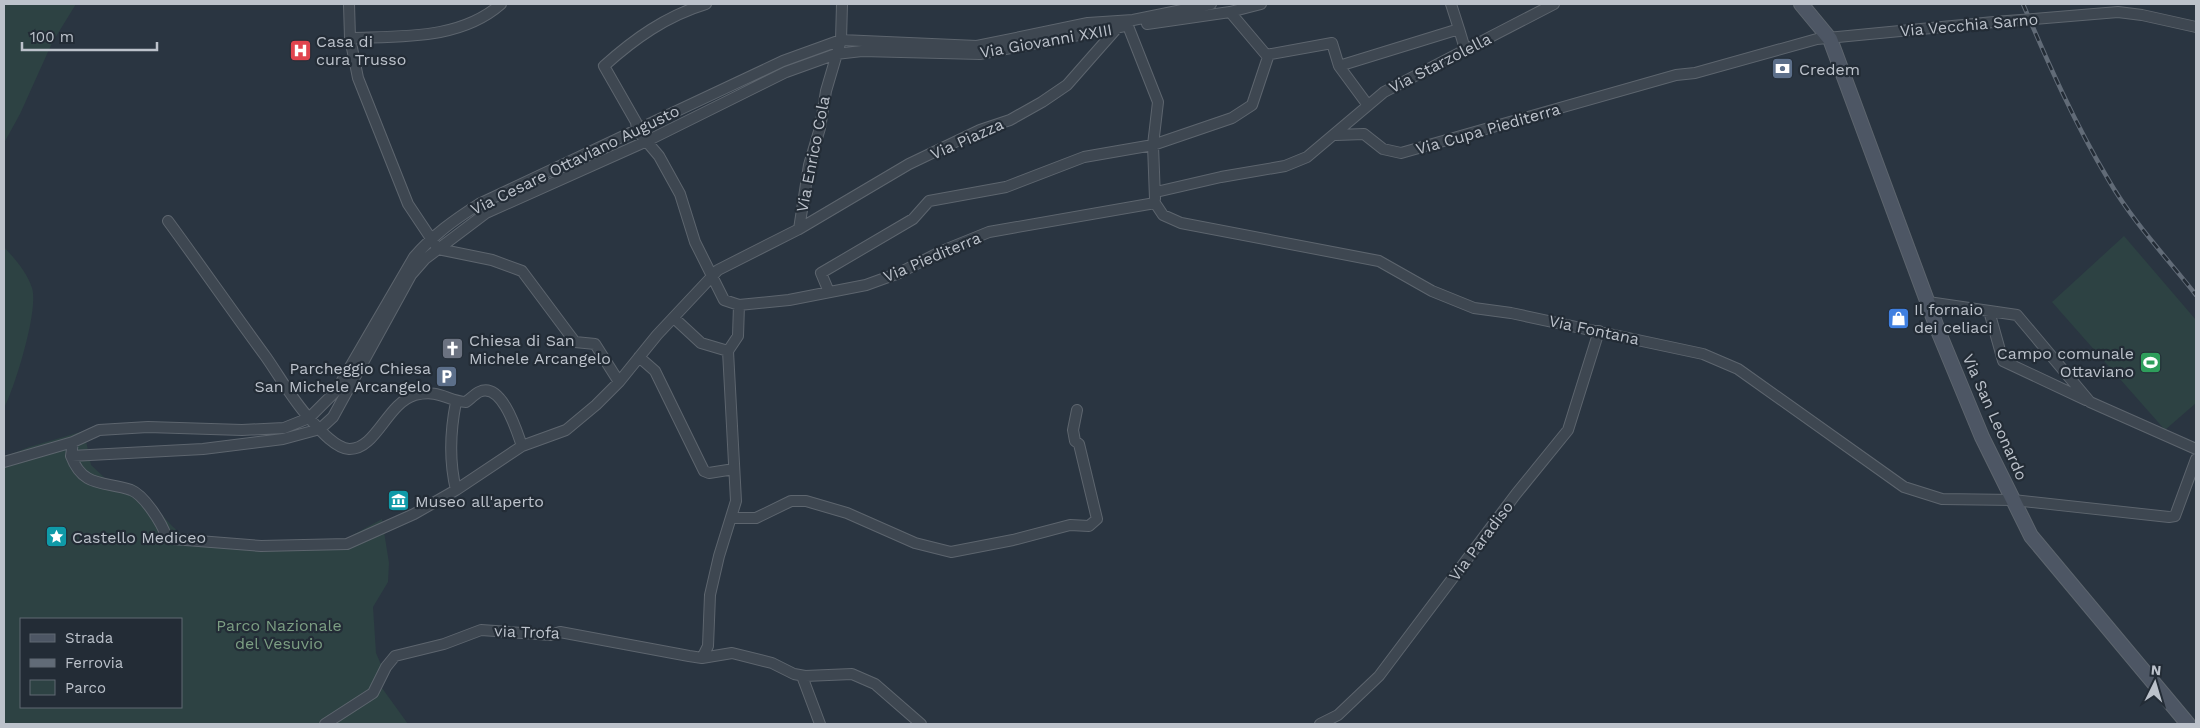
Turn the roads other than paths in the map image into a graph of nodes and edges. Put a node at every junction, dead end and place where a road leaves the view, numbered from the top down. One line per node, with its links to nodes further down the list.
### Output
1 (349, 4): 15 (street)
2 (501, 4): 15 (street)
3 (706, 4): 23 (street)
4 (842, 4): 17 (street, Via Enrico Cola)
5 (1211, 4): 10 (street)
6 (1261, 4): 11 (street)
7 (1452, 4): 14 (street)
8 (1554, 4): 18 (street, Via Starzolella)
9 (1800, 4): 16 (main road, Via San Leonardo)
10 (1192, 10): 11 (street); 12 (street, Via Giovanni XXIII); 17 (street, Via Giovanni XXIII)
11 (1230, 12): 20 (street)
12 (1123, 27): 19 (street, Via Giovanni XXIII); 26 (street); 29 (street, Via Piazza)
13 (2196, 27): 16 (street, Via Vecchia Sarno, bridge)
14 (1459, 29): 18 (street); 21 (street)
15 (350, 38): 30 (street)
16 (1830, 39): 24 (street, Via Cupa Piediterra); 34 (main road, Via San Leonardo)
17 (841, 40): 19 (street, Via Enrico Cola); 23 (street, Via Cesare Ottaviano Augusto)
18 (1465, 49): 22 (street, Via Starzolella)
19 (836, 54): 25 (street, Via Cesare Ottaviano Augusto); 29 (street, Via Enrico Cola)
20 (1266, 55): 21 (street); 26 (street)
21 (1339, 66): 22 (street)
22 (1368, 104): 24 (street, Via Starzolella)
23 (637, 130): 25 (street); 30 (street, Via Cesare Ottaviano Augusto)
24 (1336, 135): 27 (street)
25 (647, 140): 31 (street, Via Cesare Ottaviano Augusto); 32 (street)
26 (1153, 145): 27 (street); 33 (street)
27 (1155, 198): 33 (street, Via Piediterra); 38 (street, Via Fontana)
28 (168, 221): 45 (street)
29 (799, 230): 32 (street, Via Enrico Cola)
30 (431, 238): 31 (street); 45 (street, Via Cesare Ottaviano Augusto)
31 (438, 249): 41 (street); 46 (street, Via Cesare Ottaviano Augusto)
32 (711, 276): 35 (street); 37 (street, Via Enrico Cola)
33 (829, 292): 35 (street, Via Piediterra)
34 (1928, 302): 36 (street); 55 (main road, Via San Leonardo)
35 (739, 305): 39 (street)
36 (1989, 311): 43 (street); 43 (street)
37 (674, 318): 39 (street); 40 (street, Via Enrico Cola)
38 (1599, 331): 55 (street, Via Fontana); 62 (street, Via Paradiso)
39 (728, 351): 53 (street)
40 (639, 357): 41 (street, Via Enrico Cola); 53 (street)
41 (619, 382): 48 (street, Via Enrico Cola)
42 (456, 402): 46 (street); 48 (street); 54 (street)
43 (2090, 402): 49 (street)
44 (1077, 410): 56 (street)
45 (309, 418): 46 (street); 47 (street, Via Cesare Ottaviano Augusto)
46 (320, 428): 50 (street)
47 (73, 442): 50 (street); 52 (street, Via Cesare Ottaviano Augusto)
48 (522, 446): 54 (street, Via Enrico Cola)
49 (2196, 449)
50 (71, 456): 54 (street, Via Enrico Cola)
51 (2196, 459): 55 (street, Via Fontana)
52 (4, 462)
53 (734, 469): 56 (street)
54 (456, 490)
55 (2013, 500): 63 (main road, Via San Leonardo)
56 (732, 518): 57 (street)
57 (702, 658): 58 (street); 59 (street, via Trofa)
58 (802, 676): 60 (street); 61 (street)
59 (325, 724)
60 (820, 724)
61 (921, 724)
62 (1320, 724)
63 (2188, 724)

